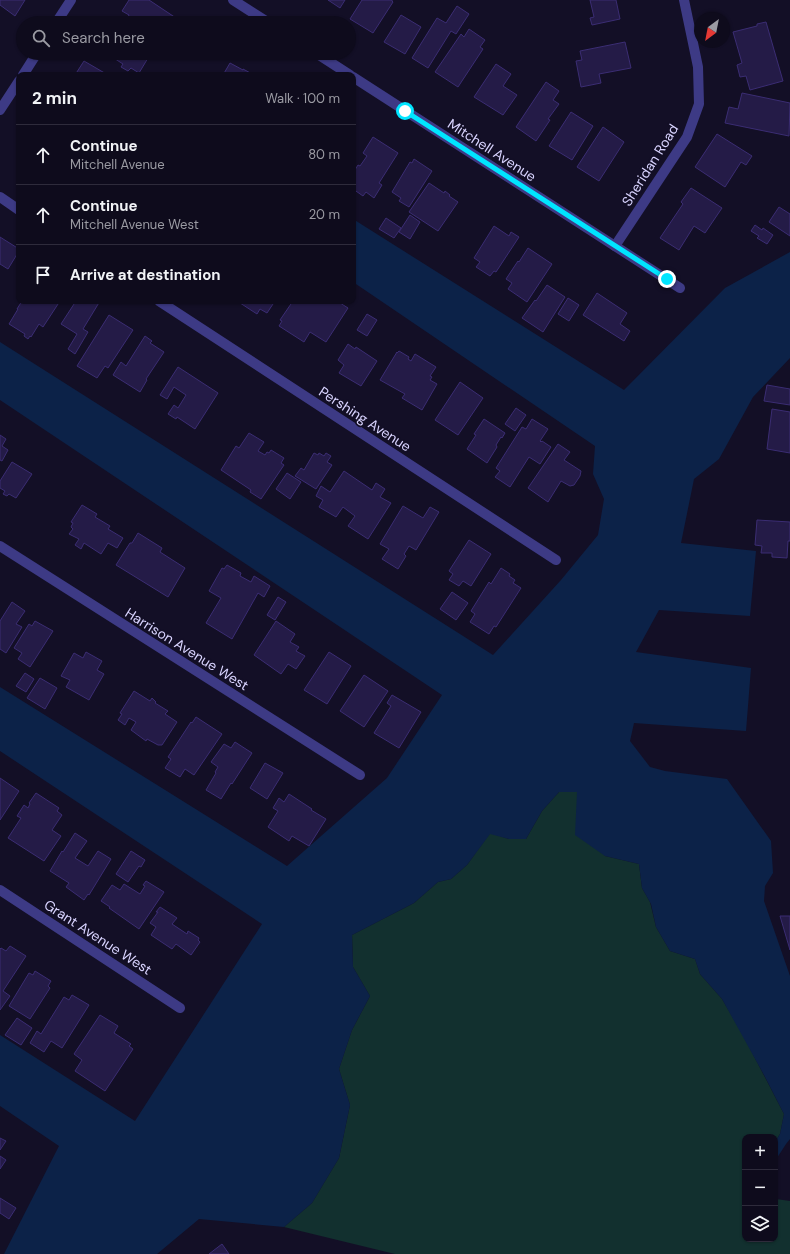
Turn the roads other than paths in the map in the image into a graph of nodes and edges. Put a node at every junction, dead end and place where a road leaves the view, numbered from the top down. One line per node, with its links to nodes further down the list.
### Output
1 (71, 0): 4 (street)
2 (233, 0): 5 (street)
3 (684, 0): 15 (street, Sheridan Road)
4 (61, 16)
5 (258, 16)
6 (33, 60): 8 (street)
7 (327, 60): 9 (street)
8 (25, 72)
9 (345, 72)
10 (356, 79): 15 (street, Mitchell Avenue)
11 (16, 86): 12 (street)
12 (0, 110)
13 (0, 197): 14 (street)
14 (16, 208)
15 (615, 246): 16 (street, Mitchell Avenue)
16 (680, 288)
17 (164, 304): 19 (street, Pershing Avenue)
18 (0, 546): 20 (street, Harrison Avenue West)
19 (556, 560)
20 (360, 775)
21 (0, 890): 22 (street, Grant Avenue West)
22 (180, 1008)

